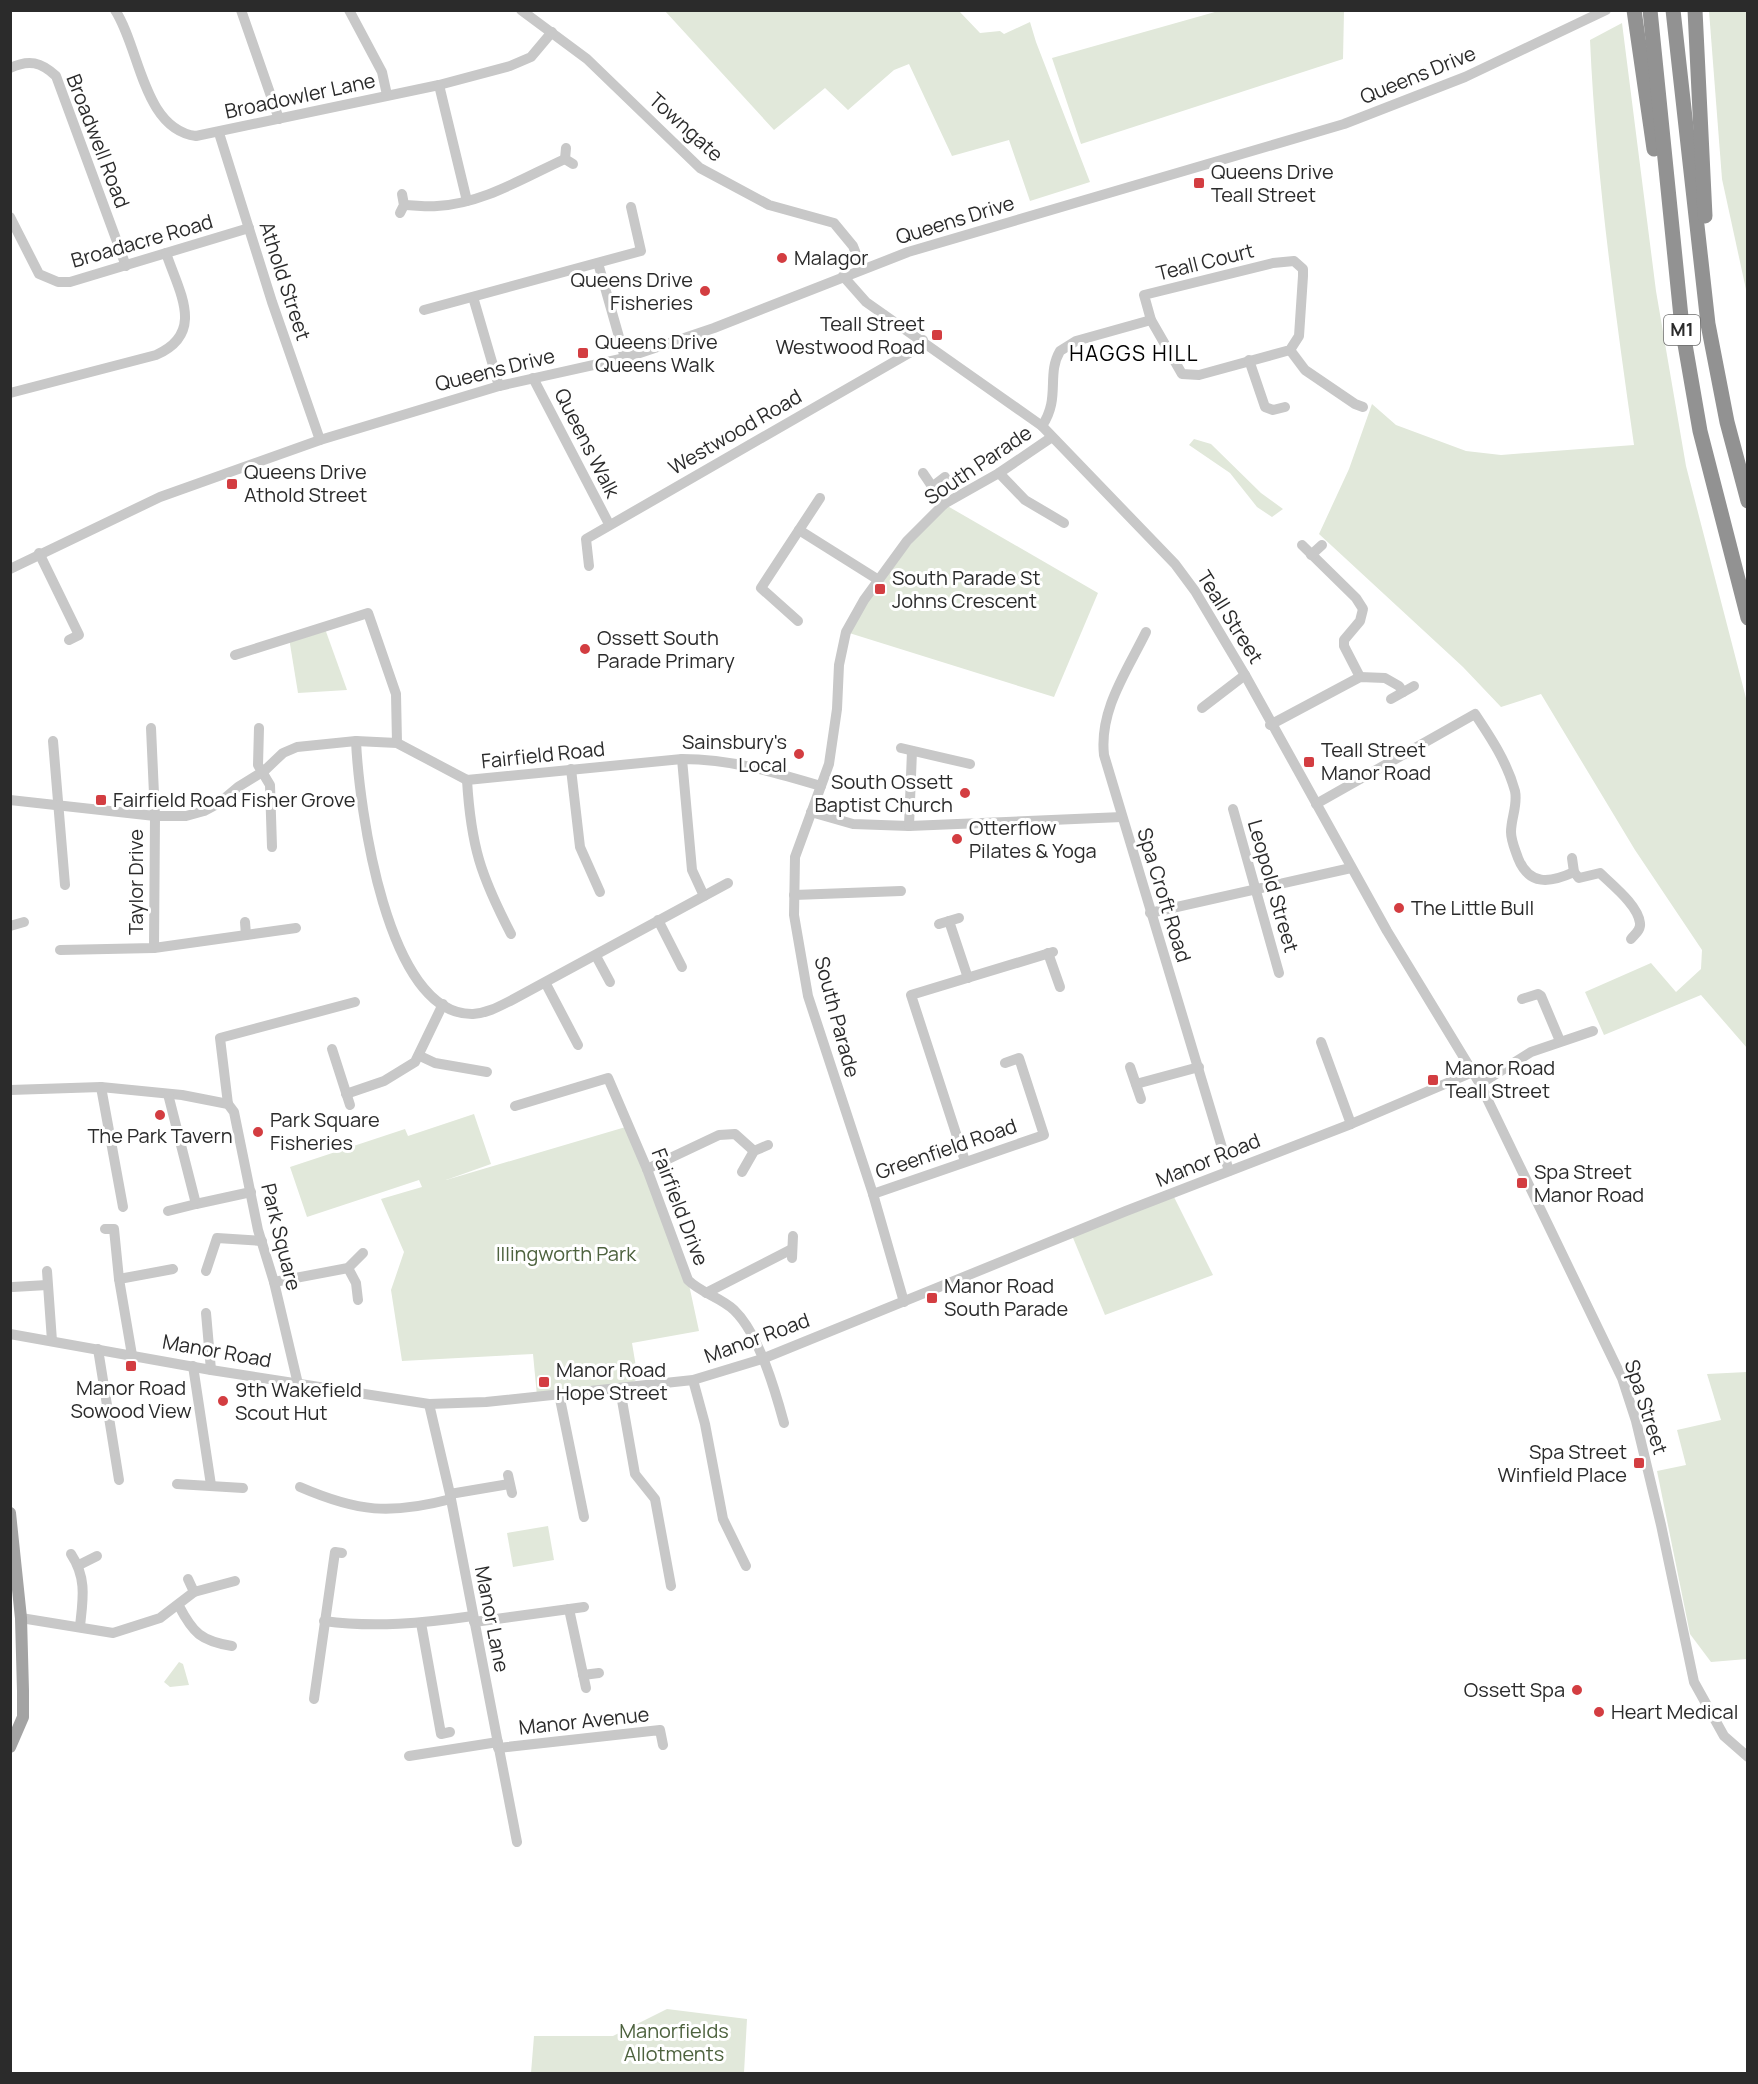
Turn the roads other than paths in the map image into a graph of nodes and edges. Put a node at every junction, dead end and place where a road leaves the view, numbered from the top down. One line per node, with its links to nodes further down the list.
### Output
1 (115, 10): 15 (street, Broadowler Lane)
2 (241, 10): 14 (street)
3 (349, 10): 13 (street)
4 (521, 10): 10 (street, Towngate)
5 (1606, 10): 25 (street, Queens Drive)
6 (1634, 10): 31 (highway)
7 (1650, 10): 31 (highway, M1)
8 (1674, 18): 30 (highway, M1)
9 (1696, 18): 30 (highway)
10 (552, 32): 12 (street, Broadowler Lane); 25 (street, Towngate)
11 (10, 68): 24 (street, Broadwell Road)
12 (439, 85): 13 (street, Broadowler Lane); 17 (street)
13 (387, 95): 14 (street, Broadowler Lane)
14 (279, 119): 15 (street, Broadowler Lane)
15 (219, 132): 21 (street, Athold Street)
16 (568, 157): 17 (street)
17 (467, 201): 18 (street)
18 (402, 204)
19 (631, 207): 23 (street)
20 (10, 217): 24 (street, Broadacre Road)
21 (249, 228): 22 (street, Broadacre Road); 43 (street, Athold Street)
22 (166, 253): 24 (street, Broadacre Road); 38 (street)
23 (598, 263): 27 (street); 34 (street)
24 (126, 266)
25 (862, 269): 26 (street, Queens Drive)
26 (843, 276): 32 (street, Teall Street); 34 (street, Queens Drive)
27 (473, 297): 28 (street); 37 (street)
28 (424, 310)
29 (1151, 321): 33 (street, Teall Court); 35 (street, Teall Court); 41 (street)
30 (1708, 324): 49 (highway, M1)
31 (1682, 327): 61 (highway, M1)
32 (923, 340): 41 (street, Teall Street); 52 (street, Westwood Road)
33 (1290, 350): 35 (street, Teall Court); 40 (street)
34 (626, 358): 36 (street, Queens Drive)
35 (1249, 360): 39 (street)
36 (533, 378): 37 (street, Queens Drive); 52 (street, Queens Walk)
37 (499, 386): 43 (street, Queens Drive)
38 (10, 393)
39 (1286, 407)
40 (1364, 407)
41 (1042, 426): 42 (street, Teall Street)
42 (1052, 437): 45 (street, South Parade); 66 (street, Teall Street)
43 (320, 440): 56 (street, Queens Drive)
44 (923, 473): 47 (street)
45 (999, 473): 50 (street, South Parade); 51 (street)
46 (945, 477): 47 (street)
47 (932, 487): 50 (street)
48 (820, 498): 53 (street)
49 (1748, 501)
50 (944, 504): 60 (street, South Parade)
51 (1064, 523)
52 (609, 524): 58 (street, Westwood Road)
53 (799, 530): 60 (street); 62 (street)
54 (1302, 545): 57 (street)
55 (1322, 545): 57 (street)
56 (39, 553): 59 (street, Queens Drive); 64 (street)
57 (1311, 555): 67 (street)
58 (589, 566)
59 (10, 569)
60 (877, 579): 83 (street, South Parade)
61 (1748, 618)
62 (798, 621)
63 (1146, 632): 90 (street, Spa Croft Road)
64 (69, 640)
65 (235, 655): 77 (street)
66 (1245, 675): 69 (street); 72 (street, Teall Street)
67 (1360, 677): 70 (street); 72 (street)
68 (1414, 686): 70 (street)
69 (1203, 692)
70 (1403, 692): 71 (street)
71 (1391, 699)
72 (1270, 725): 86 (street, Teall Street)
73 (151, 728): 89 (street, Taylor Drive)
74 (259, 728): 81 (street)
75 (53, 741): 85 (street)
76 (356, 741): 77 (street, Fairfield Road); 81 (street, Fairfield Road); 124 (street)
77 (397, 743): 82 (street, Fairfield Road)
78 (682, 759): 80 (street, Fairfield Road); 83 (street, Fairfield Road); 101 (street)
79 (970, 764): 91 (street)
80 (571, 769): 82 (street, Fairfield Road); 100 (street)
81 (264, 771): 89 (street, Fairfield Road); 92 (street)
82 (467, 780): 110 (street)
83 (821, 786): 88 (street, South Parade)
84 (10, 800): 85 (street, Fairfield Road)
85 (57, 804): 89 (street, Fairfield Road); 97 (street)
86 (1316, 804): 94 (street, Teall Street); 95 (street)
87 (1233, 809): 98 (street, Leopold Street)
88 (812, 812): 91 (street); 102 (street, South Parade)
89 (155, 816): 113 (street, Taylor Drive)
90 (1122, 817): 91 (street); 103 (street, Spa Croft Road)
91 (909, 826)
92 (272, 847)
93 (1572, 858): 95 (street)
94 (1351, 867): 98 (street); 135 (street, Teall Street)
95 (1578, 878): 112 (street)
96 (728, 883): 101 (street)
97 (65, 885)
98 (1256, 889): 103 (street); 117 (street, Leopold Street)
99 (901, 891): 102 (street)
100 (600, 892)
101 (704, 896): 104 (street)
102 (794, 896): 154 (street, South Parade)
103 (1150, 913): 132 (street, Spa Croft Road)
104 (658, 920): 115 (street); 116 (street)
105 (949, 921): 118 (street)
106 (24, 922): 108 (street)
107 (245, 922): 111 (street)
108 (10, 926)
109 (296, 928): 111 (street)
110 (510, 934)
111 (246, 935): 113 (street)
112 (1631, 939)
113 (154, 948): 114 (street)
114 (60, 950)
115 (596, 956): 119 (street); 120 (street)
116 (682, 967)
117 (1279, 973)
118 (968, 978): 121 (street); 149 (street)
119 (610, 982)
120 (546, 984): 124 (street); 128 (street)
121 (1060, 987)
122 (1522, 999): 126 (street)
123 (355, 1002): 143 (street, Park Square)
124 (443, 1004): 130 (street)
125 (1593, 1031): 126 (street)
126 (1560, 1041): 137 (street)
127 (1321, 1042): 146 (street)
128 (578, 1045)
129 (332, 1049): 141 (street)
130 (420, 1056): 134 (street); 141 (street)
131 (1005, 1063): 149 (street, Greenfield Road)
132 (1199, 1066): 136 (street); 151 (street, Spa Croft Road)
133 (1130, 1067): 136 (street)
134 (486, 1072)
135 (1473, 1072): 137 (street, Spa Street); 146 (street, Manor Road)
136 (1136, 1084): 142 (street)
137 (1480, 1084): 226 (street, Spa Street)
138 (101, 1087): 139 (street); 140 (street); 156 (street)
139 (10, 1090)
140 (168, 1094): 143 (street); 155 (street)
141 (346, 1094): 144 (street)
142 (1141, 1099)
143 (228, 1104): 153 (street, Park Square)
144 (350, 1105)
145 (515, 1106): 150 (street, Fairfield Drive)
146 (1352, 1124): 151 (street, Manor Road)
147 (768, 1145): 148 (street)
148 (754, 1151): 150 (street); 152 (street)
149 (965, 1161): 154 (street, Greenfield Road)
150 (647, 1169): 170 (street, Fairfield Drive)
151 (1229, 1171): 172 (street, Manor Road)
152 (742, 1172)
153 (251, 1192): 155 (street); 160 (street, Park Square)
154 (873, 1194): 172 (street, South Parade)
155 (196, 1204): 157 (street)
156 (123, 1207)
157 (168, 1210)
158 (105, 1229): 166 (street)
159 (793, 1236): 170 (street)
160 (262, 1241): 165 (street); 167 (street, Park Square)
161 (363, 1253): 162 (street)
162 (348, 1268): 167 (street); 171 (street)
163 (173, 1269): 166 (street)
164 (47, 1271): 168 (street)
165 (206, 1271)
166 (119, 1279): 177 (street)
167 (274, 1282): 182 (street, Park Square)
168 (47, 1285): 169 (street); 175 (street)
169 (13, 1287)
170 (706, 1293): 178 (street, Fairfield Drive)
171 (358, 1300)
172 (904, 1302): 178 (street, Manor Road)
173 (206, 1313): 180 (street)
174 (10, 1334): 175 (street, Manor Road)
175 (52, 1341): 176 (street, Manor Road)
176 (98, 1349): 177 (street, Manor Road); 187 (street)
177 (132, 1354): 179 (street, Manor Road)
178 (762, 1359): 181 (street, Manor Road); 186 (street, Fairfield Drive)
179 (193, 1366): 180 (street, Manor Road); 190 (street)
180 (212, 1370): 182 (street, Manor Road)
181 (693, 1380): 183 (street, Manor Road); 200 (street)
182 (298, 1384): 185 (street, Manor Road)
183 (620, 1389): 184 (street, Manor Road); 204 (street)
184 (559, 1394): 185 (street, Manor Road); 195 (street)
185 (429, 1404): 193 (street, Manor Lane)
186 (784, 1423)
187 (118, 1480)
188 (177, 1484): 190 (street)
189 (510, 1484): 193 (street)
190 (211, 1485): 192 (street)
191 (300, 1487): 193 (street)
192 (243, 1488)
193 (451, 1497): 210 (street, Manor Lane)
194 (10, 1513): 203 (main road)
195 (584, 1517)
196 (342, 1553): 211 (street)
197 (71, 1554): 199 (street)
198 (97, 1556): 199 (street)
199 (79, 1565): 213 (street)
200 (746, 1566)
201 (188, 1579): 205 (street)
202 (235, 1581): 205 (street)
203 (13, 1585): 209 (main road)
204 (671, 1586)
205 (194, 1592): 206 (street)
206 (179, 1606): 213 (street); 214 (street)
207 (584, 1607): 208 (street)
208 (569, 1609): 210 (street); 218 (street)
209 (21, 1618): 213 (street); 224 (main road)
210 (474, 1619): 212 (street); 222 (street, Manor Lane)
211 (324, 1621): 212 (street); 220 (street)
212 (421, 1623): 221 (street)
213 (80, 1626)
214 (206, 1641): 215 (street); 216 (street)
215 (232, 1646)
216 (201, 1652)
217 (599, 1673): 218 (street)
218 (583, 1675): 219 (street)
219 (586, 1688)
220 (314, 1699)
221 (450, 1732)
222 (498, 1745): 223 (street, Manor Avenue); 225 (street); 227 (street, Manor Lane)
223 (663, 1745)
224 (10, 1747)
225 (409, 1756)
226 (1748, 1757)
227 (517, 1842)

